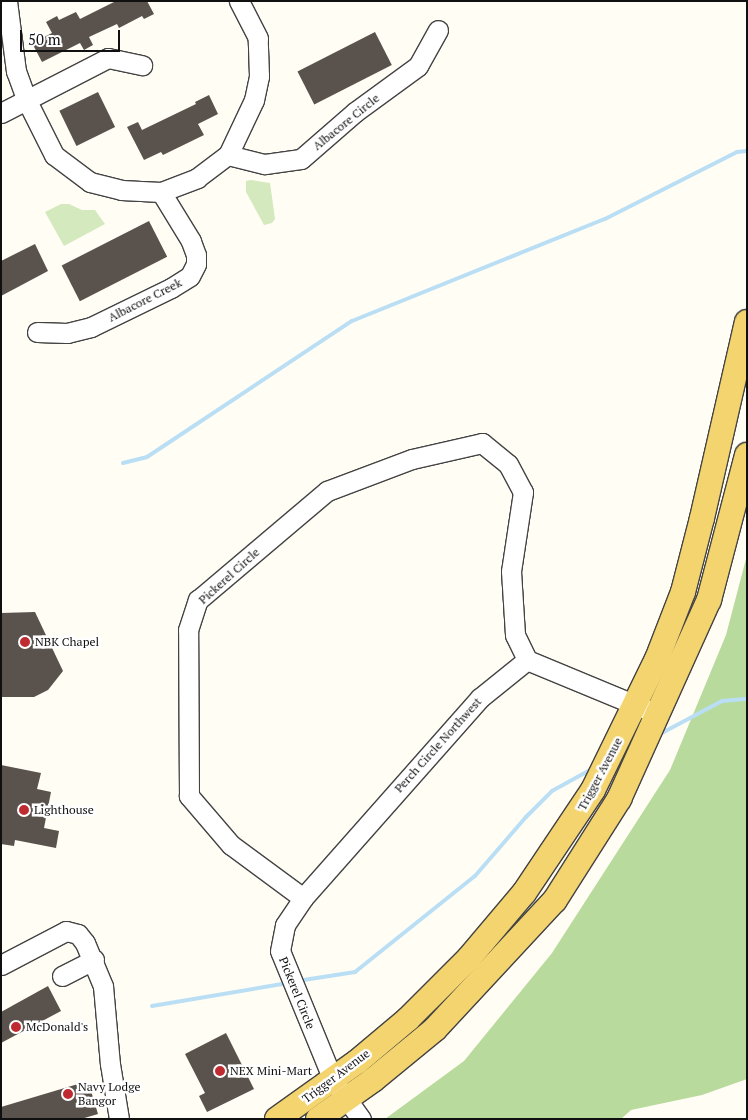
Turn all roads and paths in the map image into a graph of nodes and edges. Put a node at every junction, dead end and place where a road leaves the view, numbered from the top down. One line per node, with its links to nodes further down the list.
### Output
1 (7, 1): 5 (street)
2 (239, 1): 7 (street)
3 (438, 30): 7 (street, Albacore Circle)
4 (142, 65): 5 (street)
5 (26, 99): 6 (street); 8 (street)
6 (1, 112)
7 (228, 155): 8 (street)
8 (161, 192): 10 (street, Albacore Creek)
9 (747, 322): 13 (main road, Trigger Avenue)
10 (36, 332)
11 (747, 455): 13 (main road, Trigger Avenue)
12 (527, 660): 13 (street); 14 (street, Perch Circle Northwest); 14 (street, Pickerel Circle)
13 (646, 710): 18 (main road, Trigger Avenue); 19 (main road, Trigger Avenue)
14 (303, 898): 18 (street, Pickerel Circle)
15 (94, 960): 16 (street); 17 (street); 20 (street)
16 (1, 964)
17 (62, 976)
18 (332, 1080): 19 (street, Pickerel Circle); 21 (main road, Trigger Avenue)
19 (346, 1100): 22 (main road, Trigger Avenue); 23 (street, Pickerel Circle)
20 (120, 1119)
21 (277, 1119)
22 (318, 1119)
23 (361, 1119)

